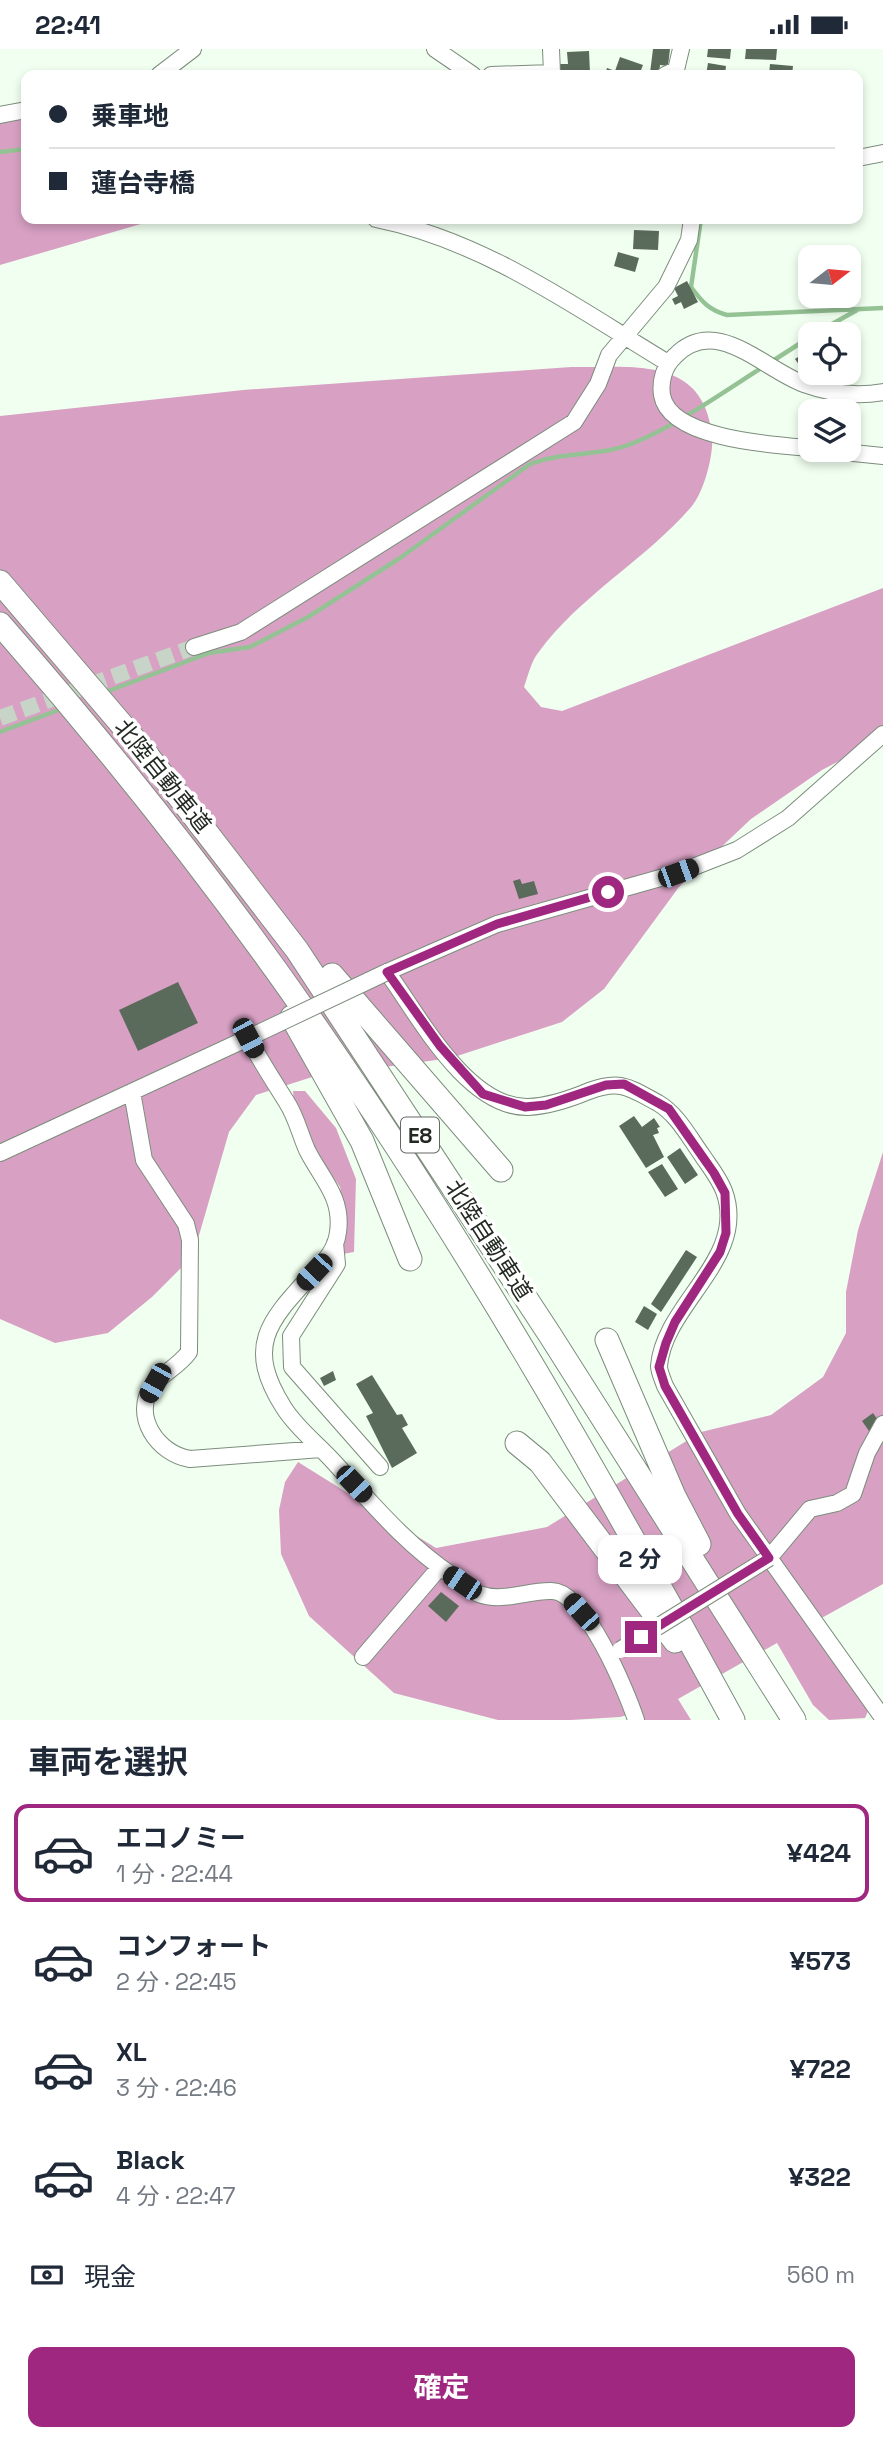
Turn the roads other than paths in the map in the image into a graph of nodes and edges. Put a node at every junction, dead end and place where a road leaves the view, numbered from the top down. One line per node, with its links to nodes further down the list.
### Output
1 (192, 49): 5 (street)
2 (435, 49): 6 (street)
3 (551, 49): 7 (street)
4 (681, 49): 8 (street)
5 (165, 70)
6 (466, 70)
7 (552, 70)
8 (676, 70)
9 (21, 111): 10 (street)
10 (0, 115)
11 (883, 153): 12 (street)
12 (863, 157)
13 (395, 224): 15 (street)
14 (691, 224): 15 (street)
15 (625, 337): 16 (street); 23 (street)
16 (668, 363): 17 (street); 18 (street)
17 (883, 392)
18 (798, 447)
19 (861, 454): 20 (street)
20 (883, 456)
21 (0, 582): 26 (highway, 北陸自動車道 / E8)
22 (0, 624): 25 (highway, 北陸自動車道 / E8)
23 (194, 647)
24 (883, 734): 27 (street)
25 (119, 766): 33 (highway); 46 (highway, 北陸自動車道 / E8)
26 (217, 843): 31 (highway); 47 (highway, 北陸自動車道 / E8)
27 (387, 972): 28 (street, bridge); 39 (street)
28 (248, 1038): 29 (street); 32 (street)
29 (132, 1092): 30 (street); 37 (street)
30 (0, 1153)
31 (500, 1170)
32 (335, 1241): 37 (street); 38 (street)
33 (410, 1259)
34 (607, 1340): 48 (highway)
35 (883, 1424): 39 (street)
36 (517, 1443): 45 (highway)
37 (321, 1449): 40 (street)
38 (380, 1467)
39 (769, 1558): 41 (street, bridge); 43 (street)
40 (440, 1567): 41 (street); 42 (street)
41 (615, 1652): 44 (street)
42 (363, 1657)
43 (883, 1718)
44 (636, 1720)
45 (726, 1720)
46 (733, 1720)
47 (794, 1720)
48 (803, 1720)

